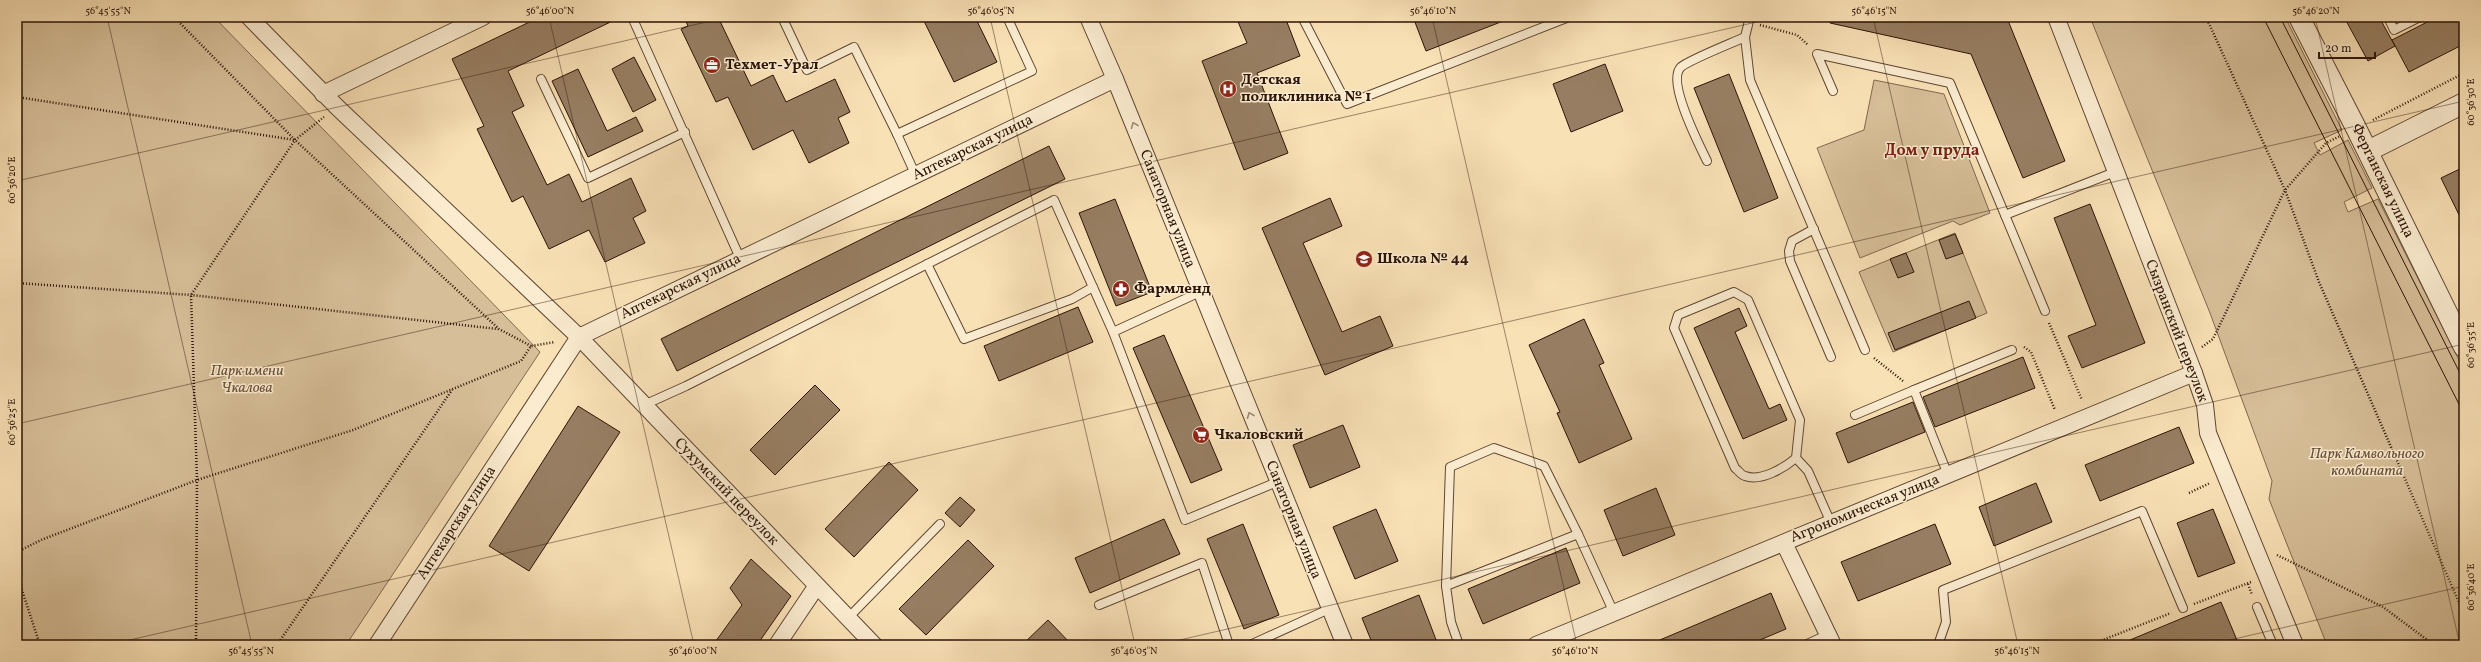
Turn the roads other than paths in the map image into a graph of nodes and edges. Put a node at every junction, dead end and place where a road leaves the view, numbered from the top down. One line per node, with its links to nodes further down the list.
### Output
1 (249, 17): 18 (street, Сухумский переулок)
2 (484, 17): 18 (street)
3 (632, 17): 20 (lane)
4 (782, 17): 21 (lane)
5 (1007, 17): 21 (lane)
6 (1088, 17): 16 (street, Санаторная улица)
7 (1302, 17): 8 (lane)
8 (1570, 17)
9 (2056, 17): 24 (street, Сызранский переулок)
10 (2299, 17): 22 (street, Ферганская улица)
11 (2388, 17): 12 (lane)
12 (2420, 17)
13 (1749, 20): 14 (lane)
14 (1745, 37): 23 (lane); 27 (lane)
15 (541, 79): 20 (lane)
16 (1115, 79): 25 (street, Аптекарская улица); 31 (street, Санаторная улица, one-way to 16)
17 (1832, 91): 26 (lane)
18 (324, 94): 34 (street, Сухумский переулок)
19 (2464, 103): 22 (street)
20 (685, 132): 28 (lane)
21 (897, 134): 25 (lane)
22 (2368, 151): 35 (street, Ферганская улица)
23 (1707, 161)
24 (2115, 172): 26 (lane); 39 (street, Сызранский переулок)
25 (916, 176): 28 (street, Аптекарская улица)
26 (2006, 215): 32 (lane)
27 (1814, 229): 36 (lane); 38 (lane)
28 (740, 258): 34 (street, Аптекарская улица)
29 (928, 264): 30 (lane); 30 (lane); 41 (lane)
30 (1093, 287): 33 (lane)
31 (1200, 292): 33 (lane); 45 (street, Санаторная улица, one-way to 31)
32 (2045, 312)
33 (1113, 332): 45 (lane)
34 (579, 337): 41 (street, Сухумский переулок); 59 (street, Аптекарская улица)
35 (2464, 347)
36 (1865, 350)
37 (2012, 350): 40 (lane)
38 (1831, 357)
39 (2194, 373): 44 (street, Агрономическая улица); 70 (street, Сызранский переулок)
40 (1914, 390): 42 (lane); 44 (lane)
41 (644, 405): 51 (street, Сухумский переулок)
42 (1855, 415)
43 (1796, 458): 43 (lane); 46 (lane)
44 (1948, 474): 46 (street, Агрономическая улица)
45 (1277, 482): 55 (street, Санаторная улица)
46 (1831, 523): 49 (street, Агрономическая улица)
47 (940, 524): 57 (lane)
48 (1578, 534): 50 (lane); 50 (lane); 56 (lane)
49 (1784, 543): 56 (street, Агрономическая улица); 58 (street)
50 (1446, 586): 65 (lane)
51 (816, 587): 57 (street, Сухумский переулок); 60 (street)
52 (1099, 605): 62 (lane)
53 (2257, 607): 69 (lane)
54 (2183, 608): 68 (lane)
55 (1329, 609): 63 (lane); 64 (street, Санаторная улица)
56 (1614, 613): 66 (street, Агрономическая улица)
57 (849, 617): 61 (street, Сухумский переулок)
58 (1831, 640): 67 (lane)
59 (377, 645)
60 (778, 645)
61 (874, 645)
62 (1229, 645)
63 (1250, 645)
64 (1345, 645)
65 (1459, 645)
66 (1536, 645)
67 (1805, 645)
68 (1938, 645)
69 (2273, 645)
70 (2295, 645)

